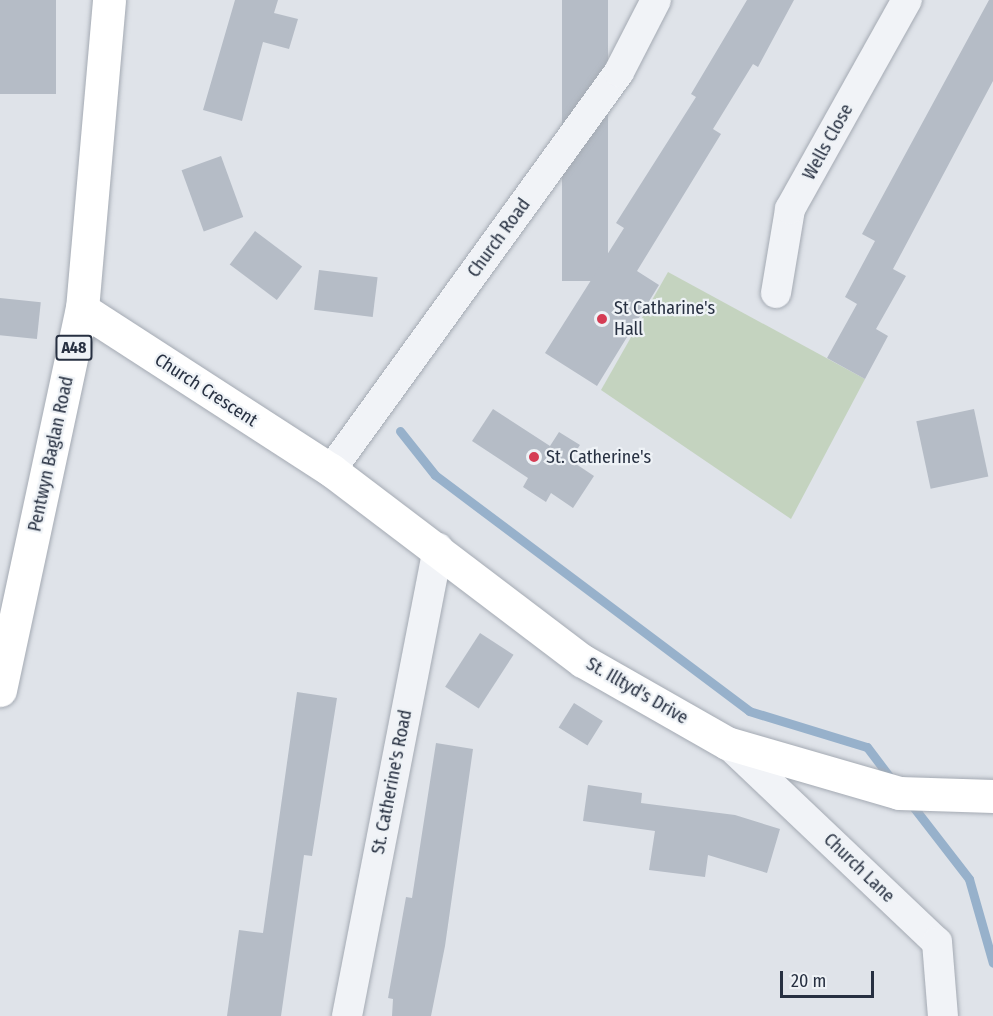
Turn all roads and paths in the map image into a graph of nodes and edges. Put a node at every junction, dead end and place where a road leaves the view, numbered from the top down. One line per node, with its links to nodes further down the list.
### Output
1 (109, 0): 5 (street, Pentwyn Baglan Road / A48)
2 (656, 0): 6 (street, Church Road)
3 (906, 0): 4 (street, Wells Close)
4 (776, 293)
5 (82, 309): 6 (street, Church Crescent); 8 (street, Pentwyn Baglan Road / A48)
6 (331, 470): 7 (street, St. Illtyd's Drive)
7 (438, 548): 9 (street, St. Illtyd's Drive); 11 (street, St. Catherine's Road)
8 (0, 690)
9 (727, 743): 10 (street, St. Illtyd's Drive); 12 (street, Church Lane)
10 (993, 796)
11 (347, 1016)
12 (943, 1016)

